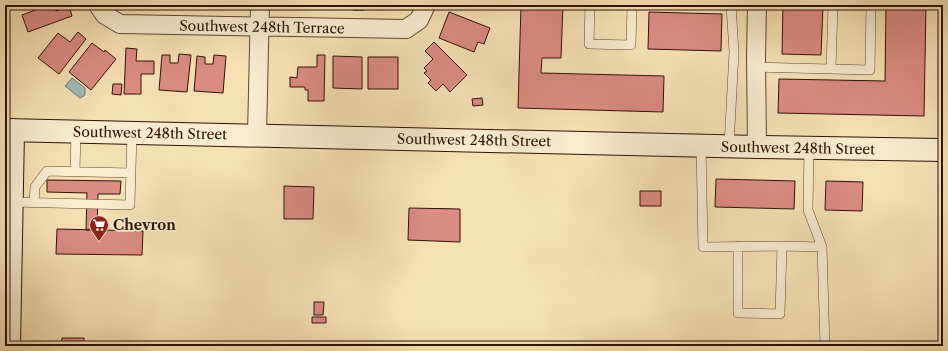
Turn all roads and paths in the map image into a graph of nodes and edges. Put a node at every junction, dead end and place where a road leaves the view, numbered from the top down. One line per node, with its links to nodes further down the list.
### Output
1 (260, 5): 10 (street)
2 (590, 5): 3 (lane)
3 (632, 5)
4 (731, 5): 18 (lane)
5 (757, 5): 11 (street)
6 (833, 5): 12 (lane)
7 (871, 5): 12 (lane)
8 (101, 10): 10 (street, Southwest 248th Terrace)
9 (422, 13): 10 (street, Southwest 248th Terrace)
10 (259, 27): 16 (street)
11 (756, 67): 12 (lane); 19 (street)
12 (831, 69)
13 (9, 130): 14 (street, Southwest 248th Street); 24 (street)
14 (76, 131): 15 (street, Southwest 248th Street); 22 (lane)
15 (132, 132): 16 (street, Southwest 248th Street); 23 (lane)
16 (258, 135): 17 (street, Southwest 248th Street)
17 (701, 146): 18 (street, Southwest 248th Street); 26 (lane)
18 (729, 146): 19 (street, Southwest 248th Street)
19 (757, 147): 20 (street, Southwest 248th Street)
20 (808, 148): 21 (street, Southwest 248th Street); 28 (lane)
21 (943, 150)
22 (76, 171): 23 (lane); 25 (lane)
23 (131, 173): 25 (lane)
24 (12, 202): 25 (lane); 29 (street)
25 (34, 202)
26 (738, 246): 27 (lane); 27 (lane)
27 (782, 246): 28 (lane)
28 (822, 247): 30 (lane)
29 (8, 344)
30 (825, 346)

